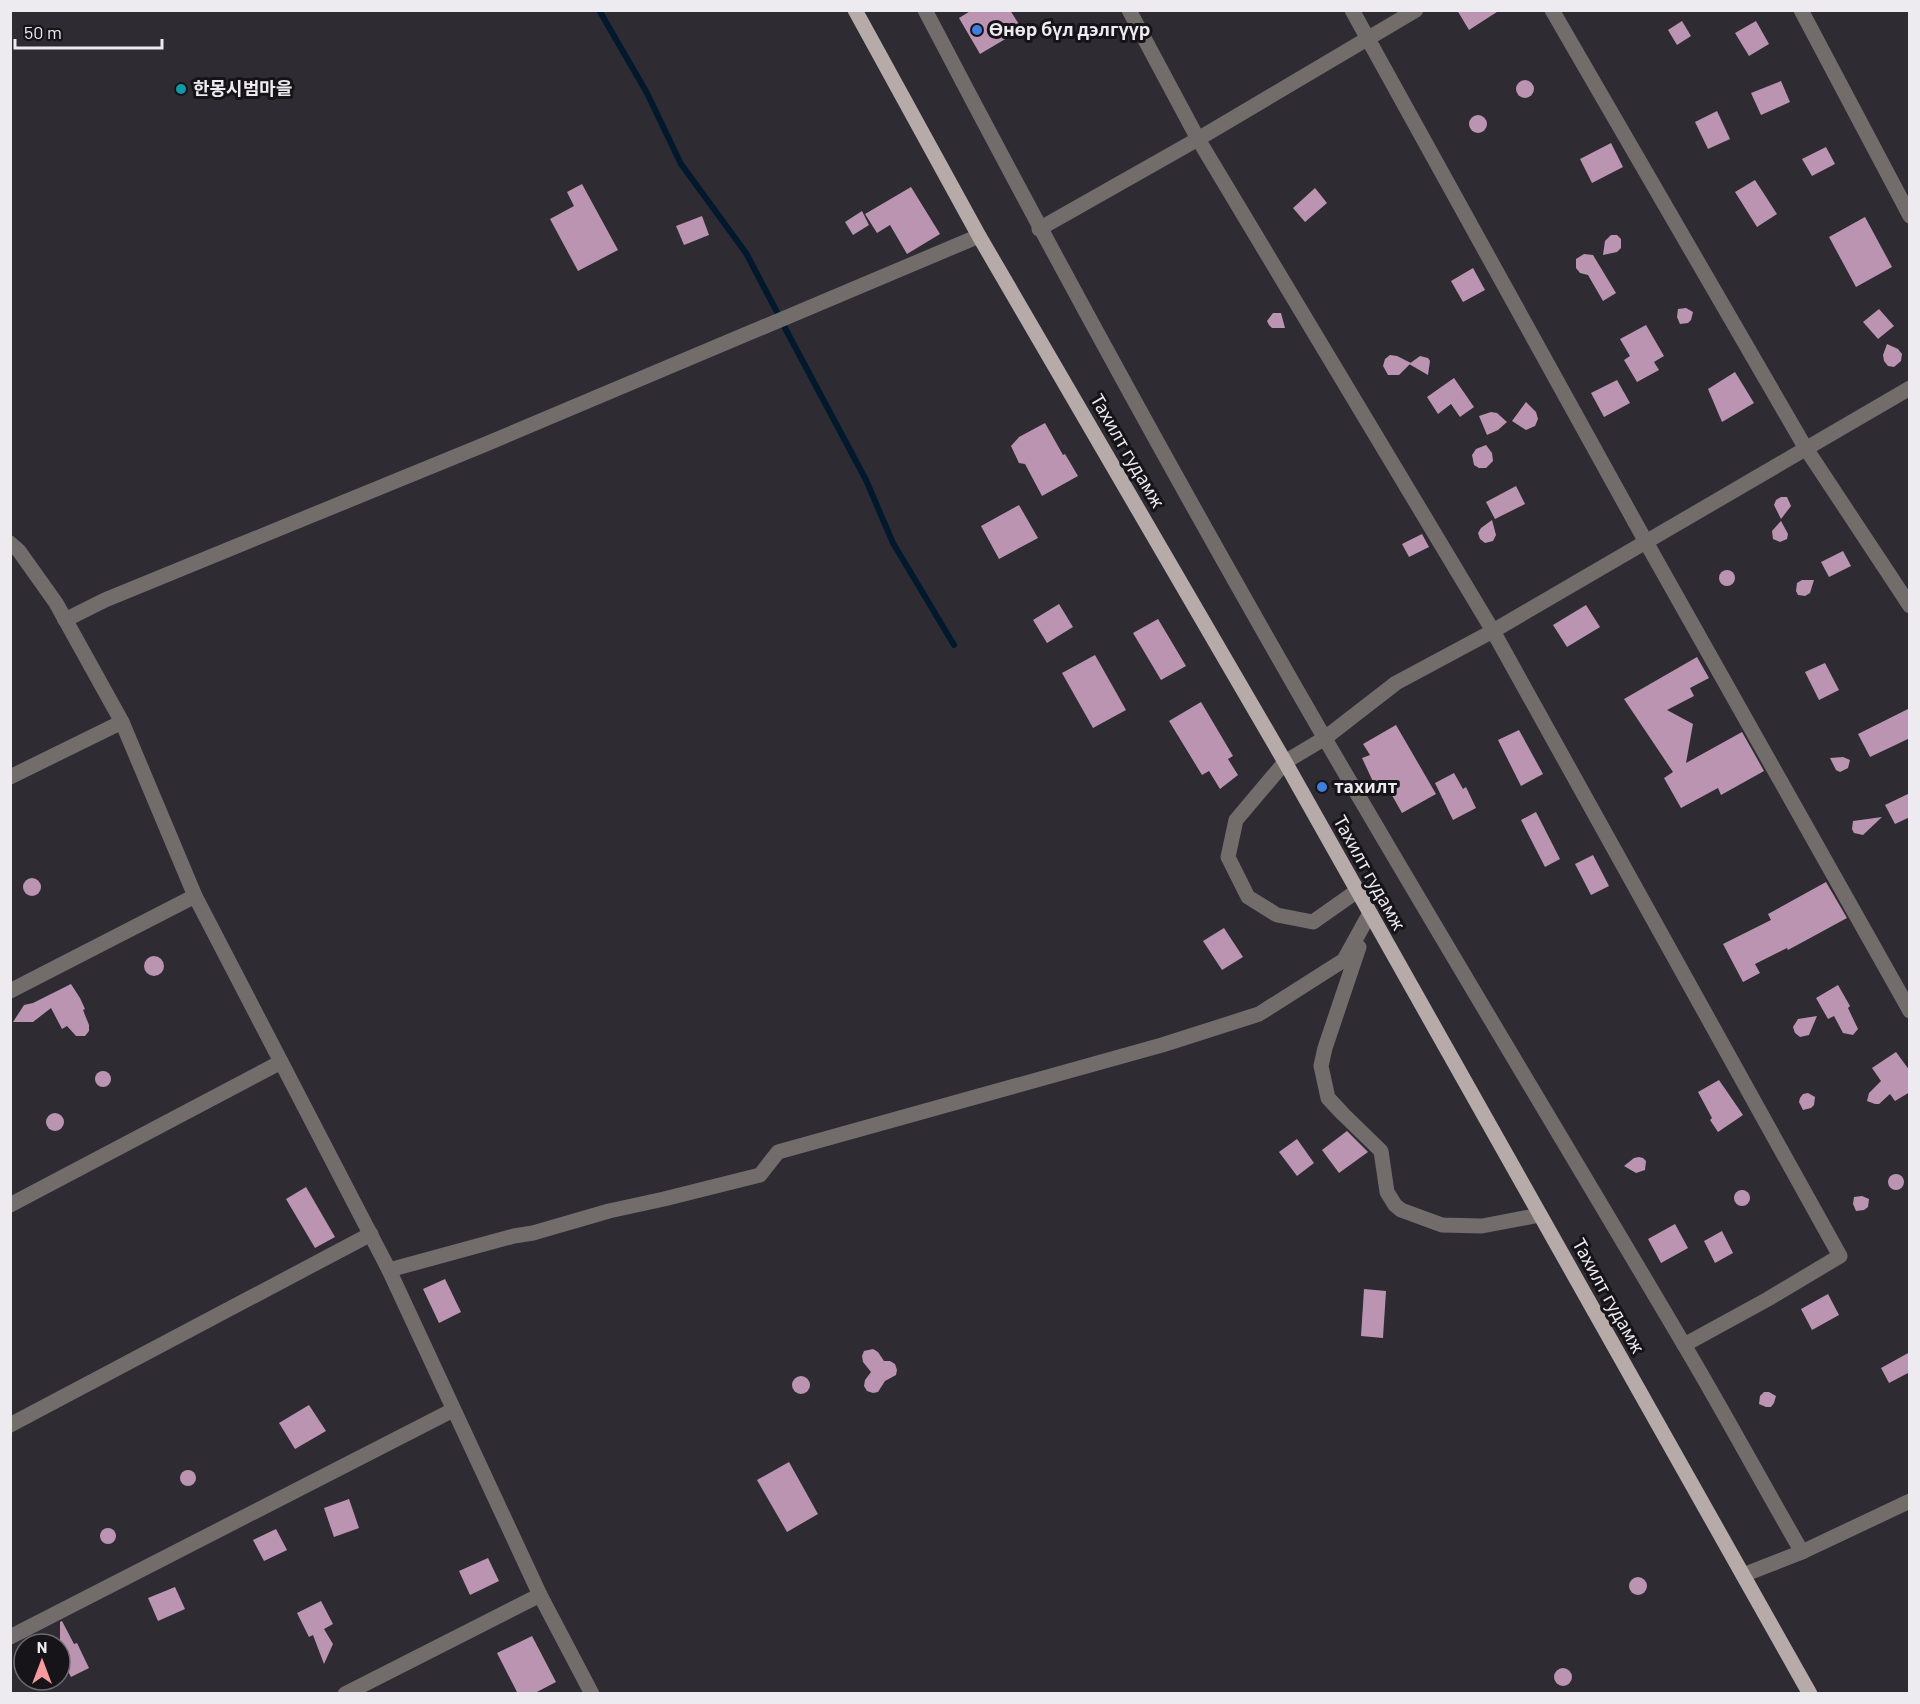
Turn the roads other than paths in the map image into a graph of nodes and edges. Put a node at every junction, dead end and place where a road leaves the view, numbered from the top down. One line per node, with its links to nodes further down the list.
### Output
1 (925, 10): 11 (street)
2 (1129, 10): 9 (street)
3 (1352, 10): 8 (street)
4 (1416, 10): 8 (street)
5 (1552, 10): 14 (street)
6 (1801, 10): 10 (street)
7 (861, 12): 12 (main road, Тахилт гудамж)
8 (1369, 39): 9 (street); 15 (street)
9 (1198, 139): 11 (street); 19 (street)
10 (1910, 216)
11 (1039, 229): 21 (street)
12 (979, 237): 18 (street); 22 (main road, Тахилт гудамж)
13 (1910, 388): 14 (street)
14 (1805, 447): 15 (street); 17 (street)
15 (1646, 542): 19 (street); 28 (street)
16 (13, 550): 18 (street)
17 (1910, 606)
18 (65, 620): 20 (street)
19 (1492, 631): 21 (street); 34 (street)
20 (122, 722): 23 (street); 25 (street)
21 (1324, 738): 22 (street); 34 (street)
22 (1285, 762): 24 (main road, Тахилт гудамж); 24 (street)
23 (10, 777)
24 (1357, 891): 26 (main road, Тахилт гудамж)
25 (195, 896): 27 (street); 29 (street)
26 (1370, 913): 31 (main road, Тахилт гудамж); 31 (street); 33 (street)
27 (10, 991)
28 (1910, 1011)
29 (281, 1062): 30 (street); 32 (street)
30 (10, 1205)
31 (1540, 1215): 39 (main road, Тахилт гудамж)
32 (371, 1234): 33 (street); 36 (street)
33 (389, 1270): 35 (street)
34 (1684, 1345): 38 (street)
35 (453, 1410): 40 (street); 41 (street)
36 (10, 1425)
37 (1910, 1501): 38 (street)
38 (1802, 1552): 39 (street)
39 (1743, 1575): 44 (main road, Тахилт гудамж)
40 (540, 1595): 42 (street); 43 (street)
41 (10, 1637)
42 (345, 1694)
43 (592, 1694)
44 (1810, 1694)

